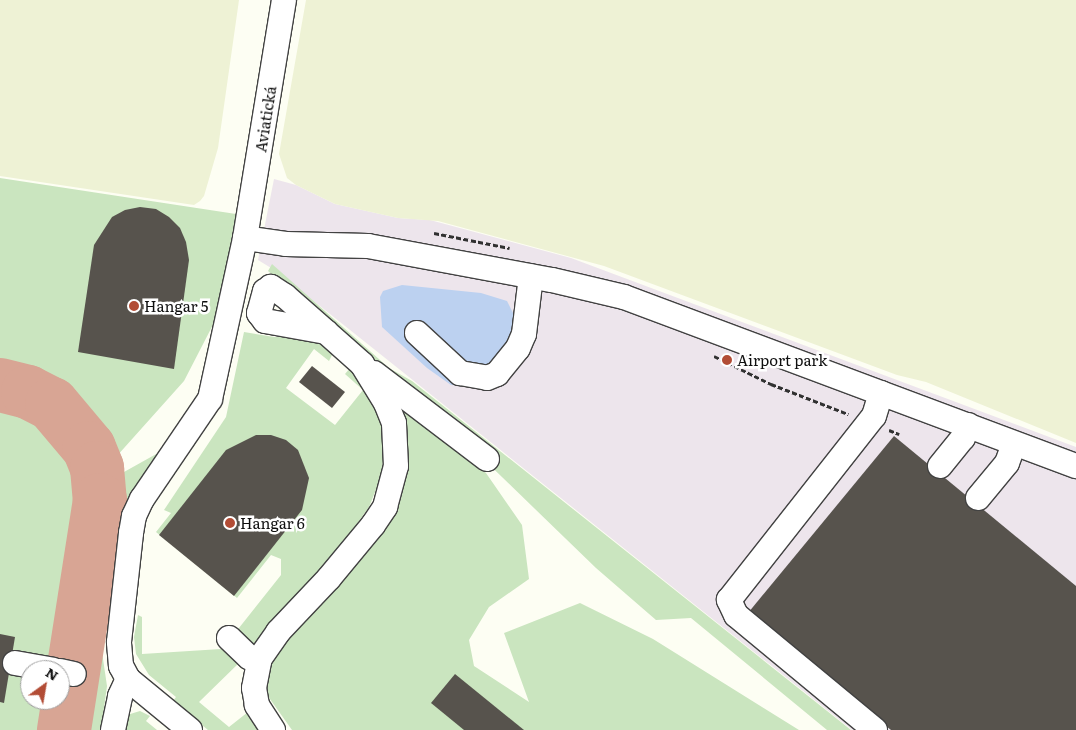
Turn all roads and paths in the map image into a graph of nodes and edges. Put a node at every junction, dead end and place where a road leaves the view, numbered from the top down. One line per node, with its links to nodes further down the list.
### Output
1 (284, 0): 2 (lane, Aviatická)
2 (245, 238): 3 (lane); 18 (lane, Aviatická)
3 (531, 276): 5 (lane); 7 (lane)
4 (326, 332): 6 (lane)
5 (417, 333)
6 (362, 364): 10 (lane); 15 (lane)
7 (881, 392): 8 (lane); 22 (lane)
8 (968, 425): 9 (lane); 11 (lane)
9 (1014, 444): 12 (lane); 13 (lane)
10 (487, 459)
11 (940, 466)
12 (1076, 466)
13 (978, 498)
14 (229, 638): 15 (lane)
15 (259, 662): 21 (lane)
16 (15, 663): 17 (lane)
17 (20, 664)
18 (128, 679): 19 (lane); 20 (lane)
19 (113, 730)
20 (190, 730)
21 (273, 730)
22 (876, 730)

